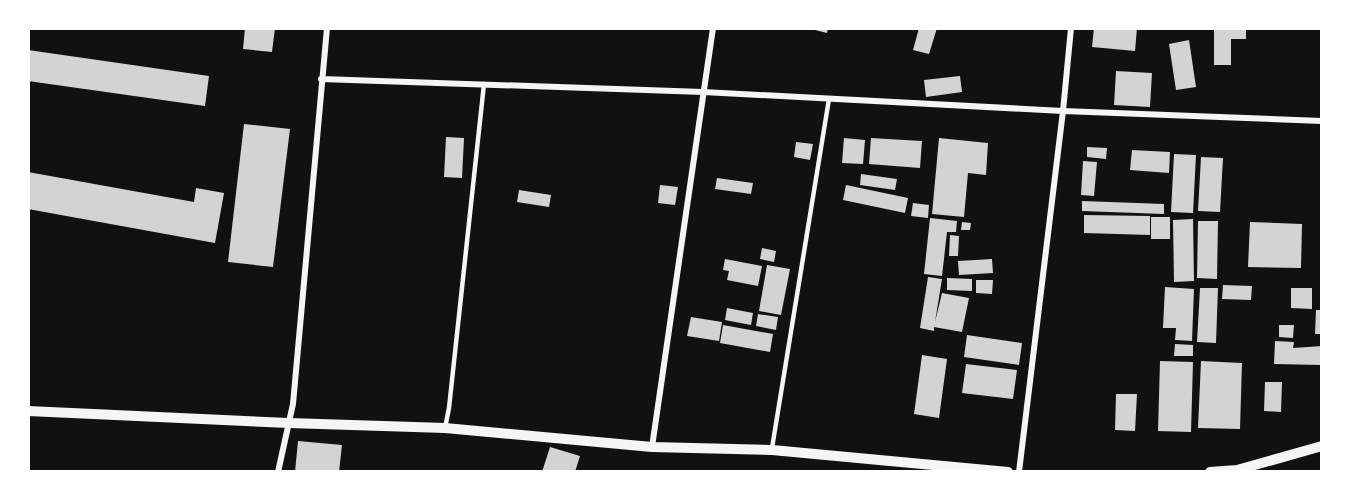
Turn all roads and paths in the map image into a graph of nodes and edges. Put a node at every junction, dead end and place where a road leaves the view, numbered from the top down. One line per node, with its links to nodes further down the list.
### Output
1 (327, 28): 4 (street)
2 (713, 28): 6 (street)
3 (1071, 28): 8 (street)
4 (321, 79): 5 (street); 11 (street)
5 (484, 84): 6 (street); 12 (lane)
6 (703, 92): 7 (street); 13 (street)
7 (829, 99): 8 (street); 15 (lane)
8 (1063, 111): 9 (street); 18 (street)
9 (1322, 121)
10 (28, 411): 11 (street)
11 (289, 423): 12 (street); 16 (street)
12 (445, 428): 13 (street)
13 (651, 447): 15 (street)
14 (1322, 447): 20 (street)
15 (772, 450): 17 (street)
16 (278, 471)
17 (1008, 471)
18 (1018, 471)
19 (1210, 471): 20 (street)
20 (1238, 471)

